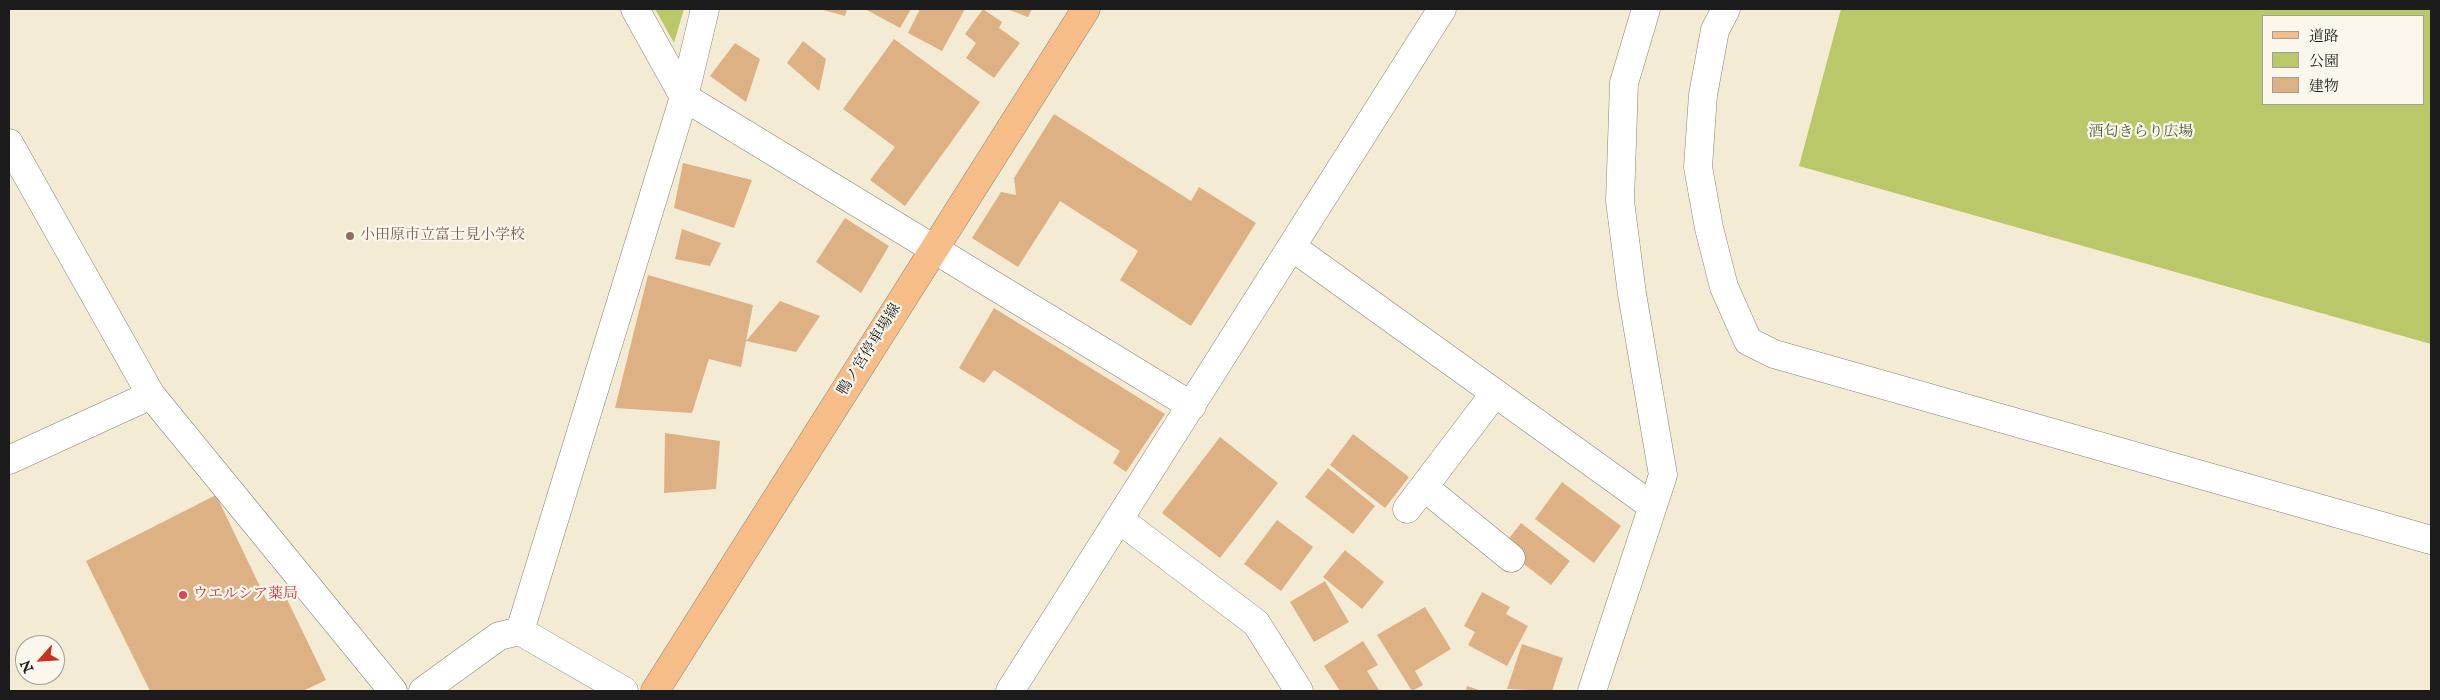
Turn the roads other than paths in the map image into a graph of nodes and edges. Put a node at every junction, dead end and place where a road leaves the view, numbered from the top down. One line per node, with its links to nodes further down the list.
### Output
1 (635, 9): 7 (street)
2 (705, 9): 7 (street)
3 (1086, 9): 10 (main road, 鴨ノ宮停車場線)
4 (1442, 9): 9 (street)
5 (1646, 9): 16 (street)
6 (1726, 9): 19 (street)
7 (684, 97): 10 (street); 21 (street)
8 (9, 143): 12 (street)
9 (1292, 247): 11 (street); 13 (street)
10 (934, 249): 13 (street); 25 (main road, 鴨ノ宮停車場線)
11 (1494, 393): 15 (street); 16 (street)
12 (151, 395): 14 (street); 22 (street)
13 (1192, 406): 18 (street)
14 (9, 460)
15 (1424, 487): 17 (street); 20 (street)
16 (1652, 506): 28 (street)
17 (1407, 510)
18 (1120, 520): 26 (street); 27 (street)
19 (2431, 540)
20 (1511, 558)
21 (520, 631): 23 (street); 24 (street)
22 (393, 691)
23 (423, 691)
24 (624, 691)
25 (655, 691)
26 (1010, 691)
27 (1299, 691)
28 (1592, 691)

